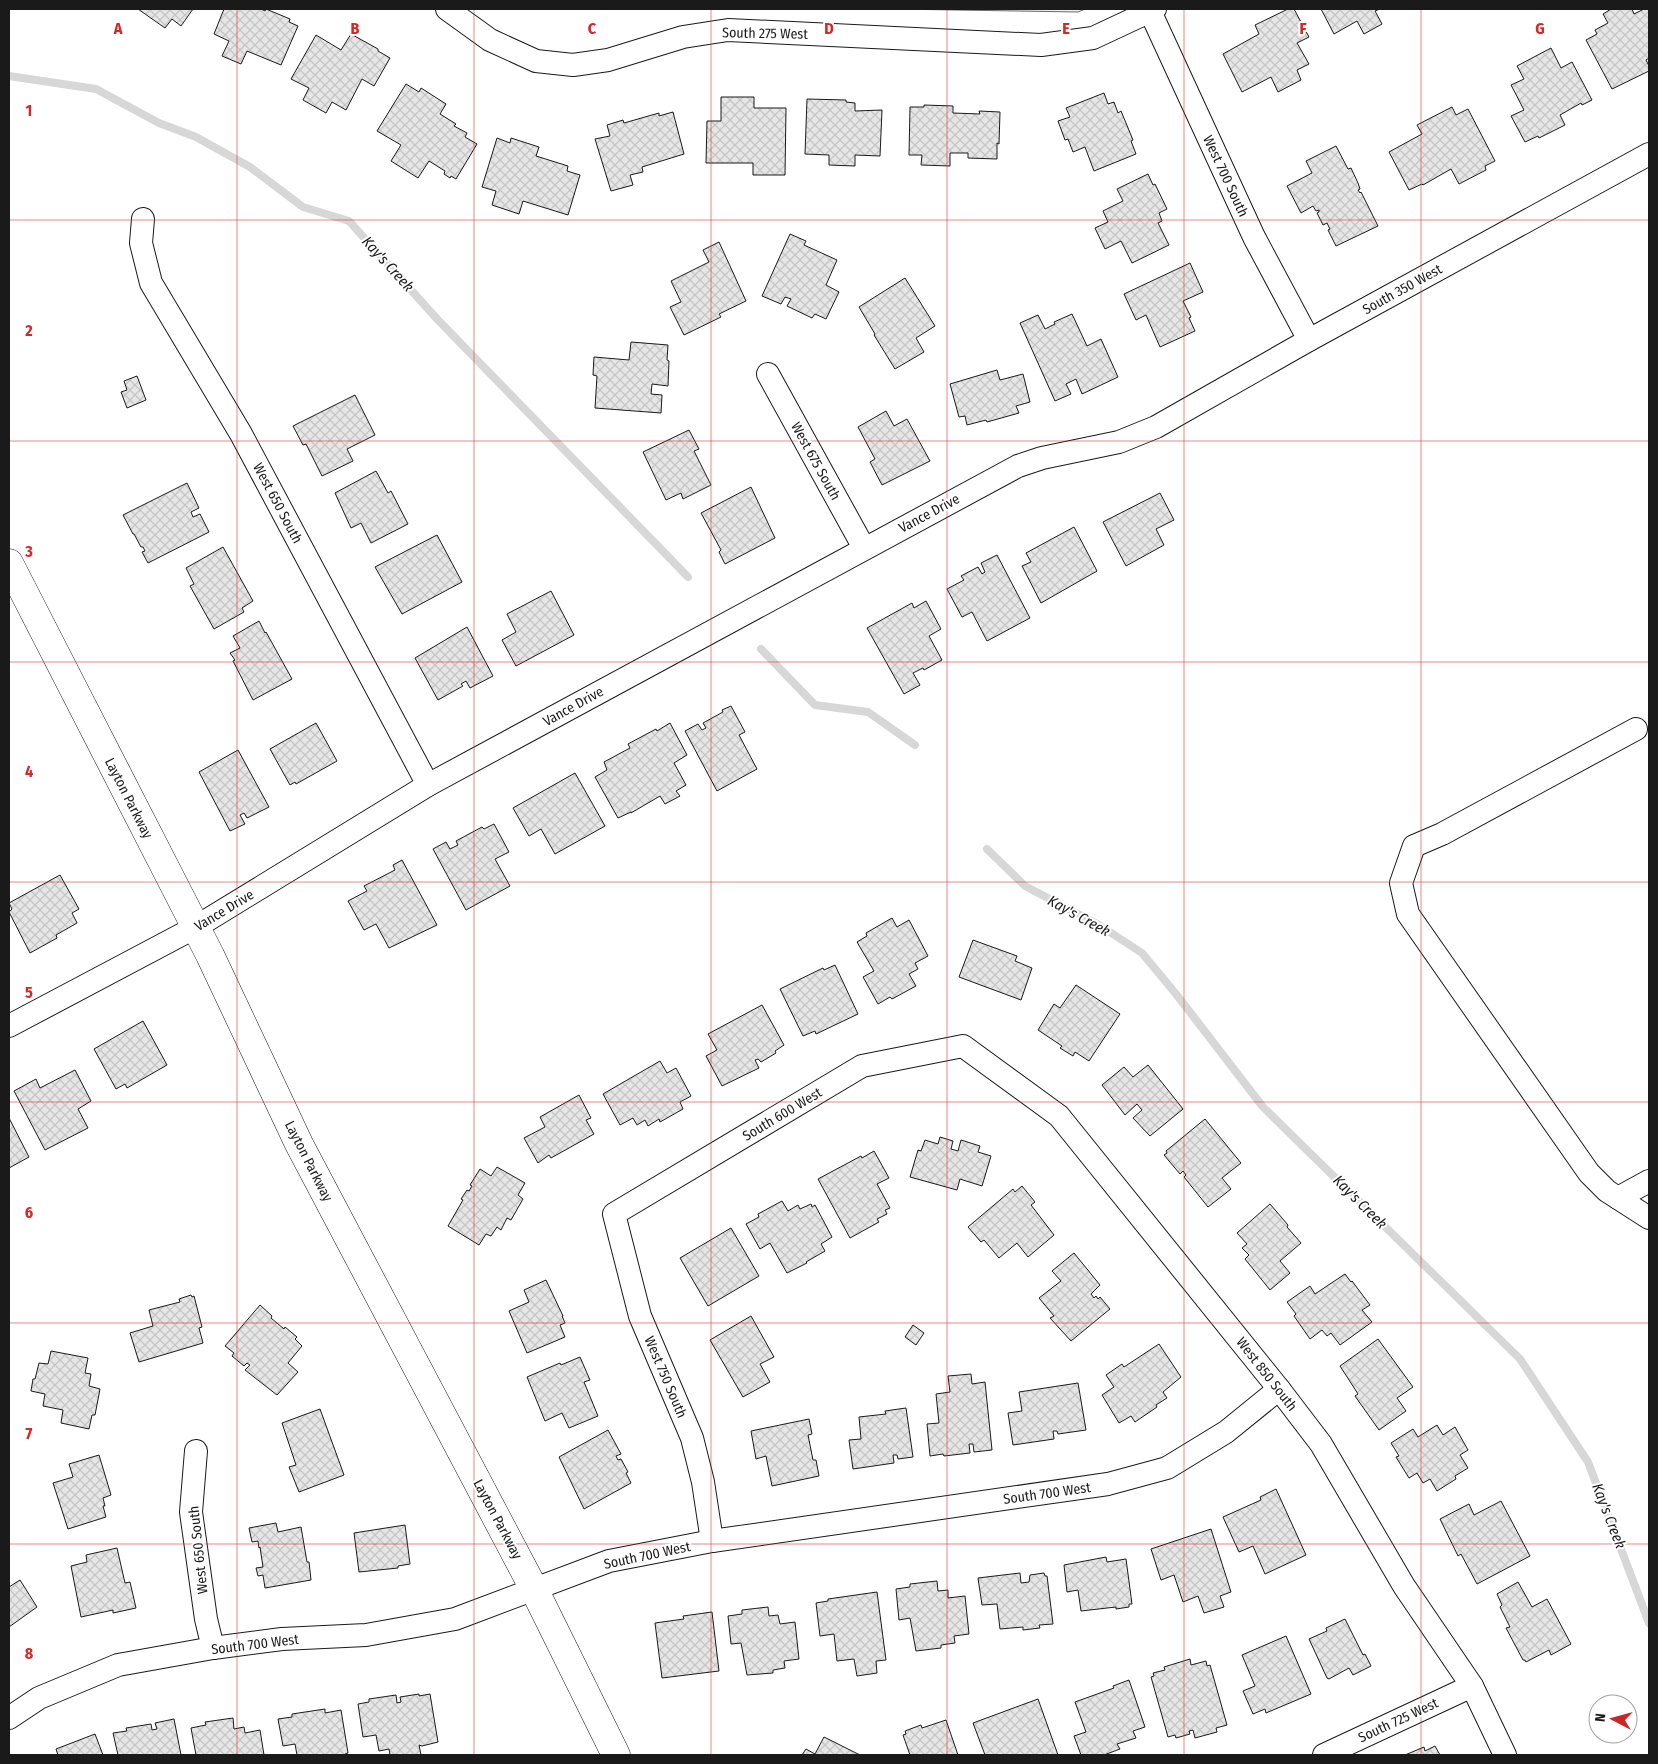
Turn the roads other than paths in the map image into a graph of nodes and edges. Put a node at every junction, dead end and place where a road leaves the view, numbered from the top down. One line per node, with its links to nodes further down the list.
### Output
1 (447, 9): 2 (street, South 275 West)
2 (1151, 10): 5 (street, West 700 South)
3 (1649, 154): 5 (street, South 350 West)
4 (143, 219): 11 (street, West 650 South)
5 (1309, 340): 7 (street, South 350 West)
6 (768, 374): 8 (street, West 675 South)
7 (1156, 427): 8 (street, Vance Drive)
8 (864, 548): 11 (street, Vance Drive)
9 (9, 563): 12 (main road, Layton Parkway)
10 (1636, 729): 16 (street)
11 (428, 785): 12 (street, Vance Drive)
12 (196, 927): 13 (street, Vance Drive); 22 (main road, Layton Parkway)
13 (9, 1026)
14 (963, 1046): 17 (street, South 600 West); 19 (street, West 850 South)
15 (1649, 1181): 16 (street)
16 (1618, 1198): 18 (street)
17 (614, 1214): 21 (street, West 750 South)
18 (1649, 1218)
19 (1280, 1389): 21 (street, South 700 West); 24 (street, West 850 South)
20 (196, 1451): 23 (street, West 650 South)
21 (712, 1541): 22 (street, South 700 West)
22 (534, 1589): 23 (street, South 700 West); 26 (main road, Layton Parkway)
23 (213, 1648): 25 (street, South 700 West)
24 (1472, 1686): 27 (street, South 725 West); 28 (street, West 850 South)
25 (9, 1718)
26 (616, 1755)
27 (1324, 1755)
28 (1505, 1755)

